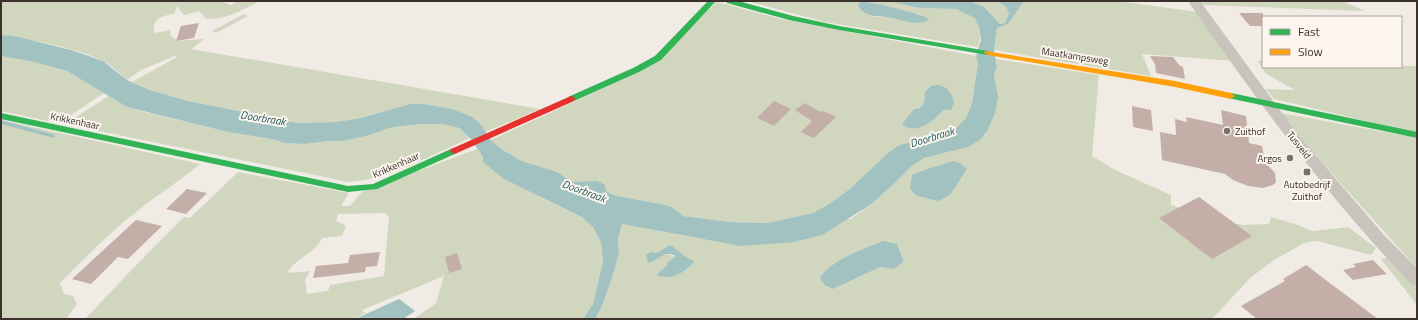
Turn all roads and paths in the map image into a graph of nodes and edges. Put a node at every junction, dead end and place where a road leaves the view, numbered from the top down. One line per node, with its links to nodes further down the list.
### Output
1 (712, 1): 5 (street, Krikkenhaar)
2 (730, 1): 4 (street, Maatkampsweg)
3 (1194, 1): 4 (street, Tusveld)
4 (1269, 103): 6 (street, Maatkampsweg); 7 (street, Tusveld)
5 (1, 116)
6 (1417, 135)
7 (1417, 279)

